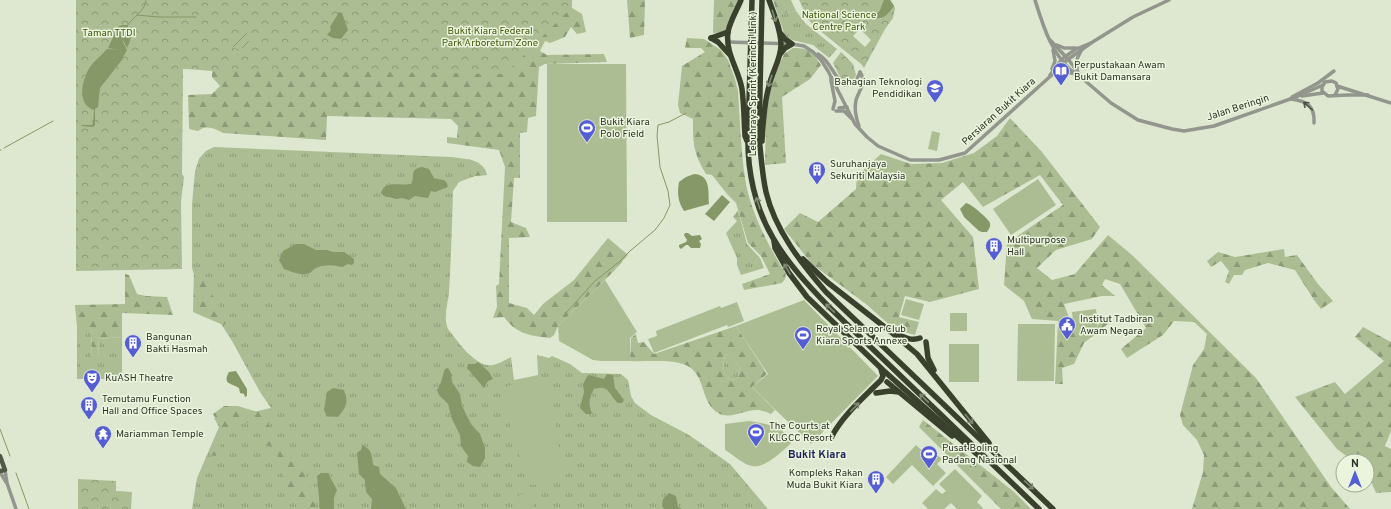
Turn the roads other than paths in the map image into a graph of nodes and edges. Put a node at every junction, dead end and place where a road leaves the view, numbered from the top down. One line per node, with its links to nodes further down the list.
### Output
1 (740, 0): 7 (highway)
2 (752, 0): 35 (highway, Lebuhraya Sprint (Kerinchi Link), bridge)
3 (762, 0): 36 (highway, Lebuhraya Sprint (Kerinchi Link), bridge)
4 (769, 0): 8 (highway, one-way to 8)
5 (1035, 0): 12 (street, Jalan Beringin)
6 (1170, 0): 13 (street, Persiaran Bukit Kiara)
7 (728, 32): 9 (highway); 16 (highway)
8 (780, 32): 10 (highway); 11 (highway)
9 (728, 42): 10 (street, Persiaran Bukit Kiara); 16 (highway)
10 (781, 44): 11 (street, Persiaran Bukit Kiara); 15 (highway)
11 (792, 44): 14 (street, Persiaran Bukit Kiara); 15 (highway)
12 (1053, 45): 13 (street); 17 (street, Jalan Beringin); 19 (street)
13 (1081, 49): 17 (street, Persiaran Bukit Kiara); 20 (street)
14 (813, 52): 21 (street, Persiaran Bukit Kiara); 34 (street)
15 (781, 53): 36 (highway, one-way to 36)
16 (730, 55): 35 (highway)
17 (1065, 59): 19 (street, Persiaran Bukit Kiara); 20 (street, Jalan Beringin)
18 (1334, 71): 28 (street)
19 (1053, 73): 20 (street); 34 (street, Persiaran Bukit Kiara)
20 (1078, 74): 28 (street, Jalan Beringin)
21 (832, 77): 30 (street, Persiaran Bukit Kiara); 31 (street)
22 (1323, 85): 23 (street); 24 (street); 27 (street, Jalan Beringin)
23 (1338, 86): 25 (street); 26 (street)
24 (1323, 93): 25 (street); 27 (street, Jalan Beringin)
25 (1334, 95): 26 (street)
26 (1368, 95): 29 (street)
27 (1296, 97): 28 (street, Jalan Beringin)
28 (1290, 99): 32 (street, one-way to 28)
29 (1391, 103)
30 (847, 107): 31 (street); 33 (street, Persiaran Bukit Kiara)
31 (836, 109): 33 (street)
32 (1314, 123)
33 (855, 124): 34 (street, Persiaran Bukit Kiara)
34 (860, 129)
35 (748, 146): 37 (highway, Lebuhraya Sprint (Kerinchi Link), one-way to 35)
36 (762, 170): 38 (highway, Lebuhraya Sprint (Kerinchi Link))
37 (773, 239): 42 (highway, one-way to 37); 53 (highway, Lebuhraya Sprint (Kerinchi Link), one-way to 37)
38 (794, 250): 39 (highway); 50 (highway, Lebuhraya Sprint (Kerinchi Link))
39 (892, 332): 40 (highway); 43 (highway)
40 (920, 338)
41 (926, 342): 43 (highway)
42 (880, 367): 47 (highway, one-way to 42); 48 (highway)
43 (936, 378): 50 (highway, one-way to 50)
44 (887, 382): 45 (highway)
45 (899, 392): 46 (highway); 48 (highway)
46 (876, 393)
47 (830, 438)
48 (966, 445): 53 (highway)
49 (0, 456): 51 (main road)
50 (1004, 462): 56 (highway, Lebuhraya Sprint (Kerinchi Link), one-way to 56)
51 (1, 463): 52 (main road)
52 (2, 471): 54 (street)
53 (1002, 474): 55 (highway, Lebuhraya Sprint (Kerinchi Link))
54 (16, 509)
55 (1039, 509)
56 (1053, 509)

